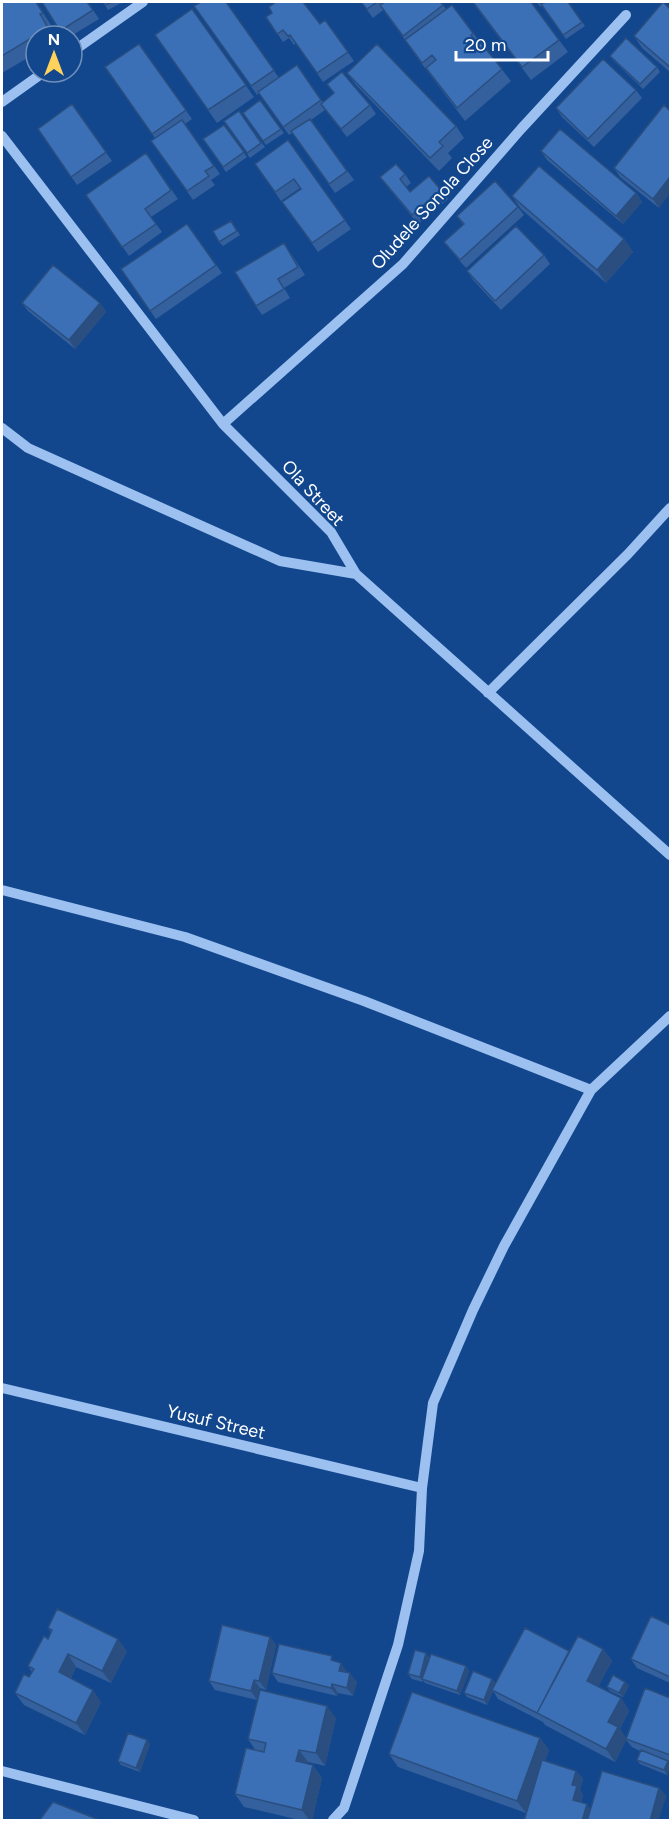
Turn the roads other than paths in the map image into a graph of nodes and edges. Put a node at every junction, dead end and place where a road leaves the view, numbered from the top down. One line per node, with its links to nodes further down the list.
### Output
1 (143, 2): 3 (street)
2 (626, 15): 7 (street, Oludele Sonola Close)
3 (84, 44)
4 (27, 84): 5 (street)
5 (2, 102)
6 (2, 136): 7 (street, Ola Street)
7 (223, 424): 10 (street, Ola Street)
8 (2, 428): 10 (street)
9 (670, 508): 11 (street)
10 (356, 574): 11 (street, Ola Street)
11 (488, 693): 12 (street, Ola Street)
12 (670, 855)
13 (2, 890): 15 (street)
14 (670, 1016): 15 (street)
15 (591, 1090): 17 (street)
16 (2, 1388): 17 (street, Yusuf Street)
17 (422, 1488): 20 (street)
18 (2, 1771): 19 (street)
19 (194, 1821)
20 (333, 1821)

